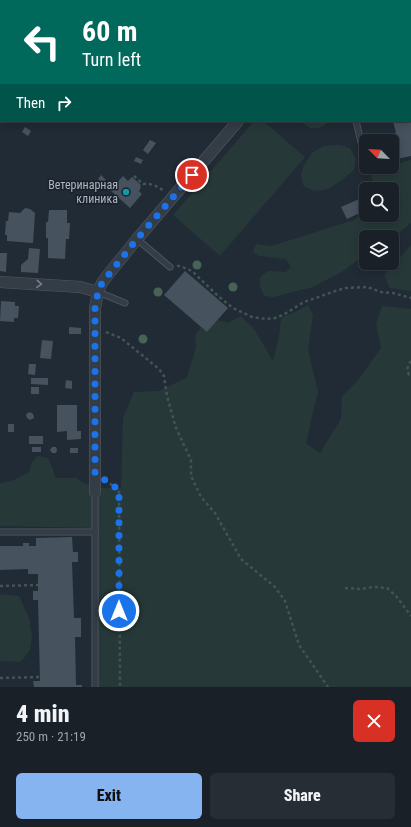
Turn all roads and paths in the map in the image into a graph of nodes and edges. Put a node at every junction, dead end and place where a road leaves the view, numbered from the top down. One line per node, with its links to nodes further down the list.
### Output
1 (237, 122): 5 (street)
2 (356, 122): 3 (lane)
3 (359, 134)
4 (134, 176): 5 (path)
5 (174, 196): 6 (street)
6 (137, 239): 7 (lane); 9 (street)
7 (170, 267): 10 (path)
8 (0, 282): 9 (street, one-way to 9)
9 (98, 292): 11 (lane); 12 (street)
10 (411, 298)
11 (125, 303)
12 (95, 327): 15 (street); 27 (path)
13 (411, 360): 14 (path)
14 (411, 375)
15 (95, 473): 16 (street); 26 (path)
16 (95, 492): 18 (lane)
17 (0, 532): 18 (lane)
18 (95, 532): 25 (lane)
19 (38, 585): 20 (path)
20 (0, 586)
21 (345, 588): 22 (path)
22 (411, 616)
23 (40, 676): 24 (path)
24 (0, 678)
25 (95, 687)
26 (120, 687)
27 (328, 687)

